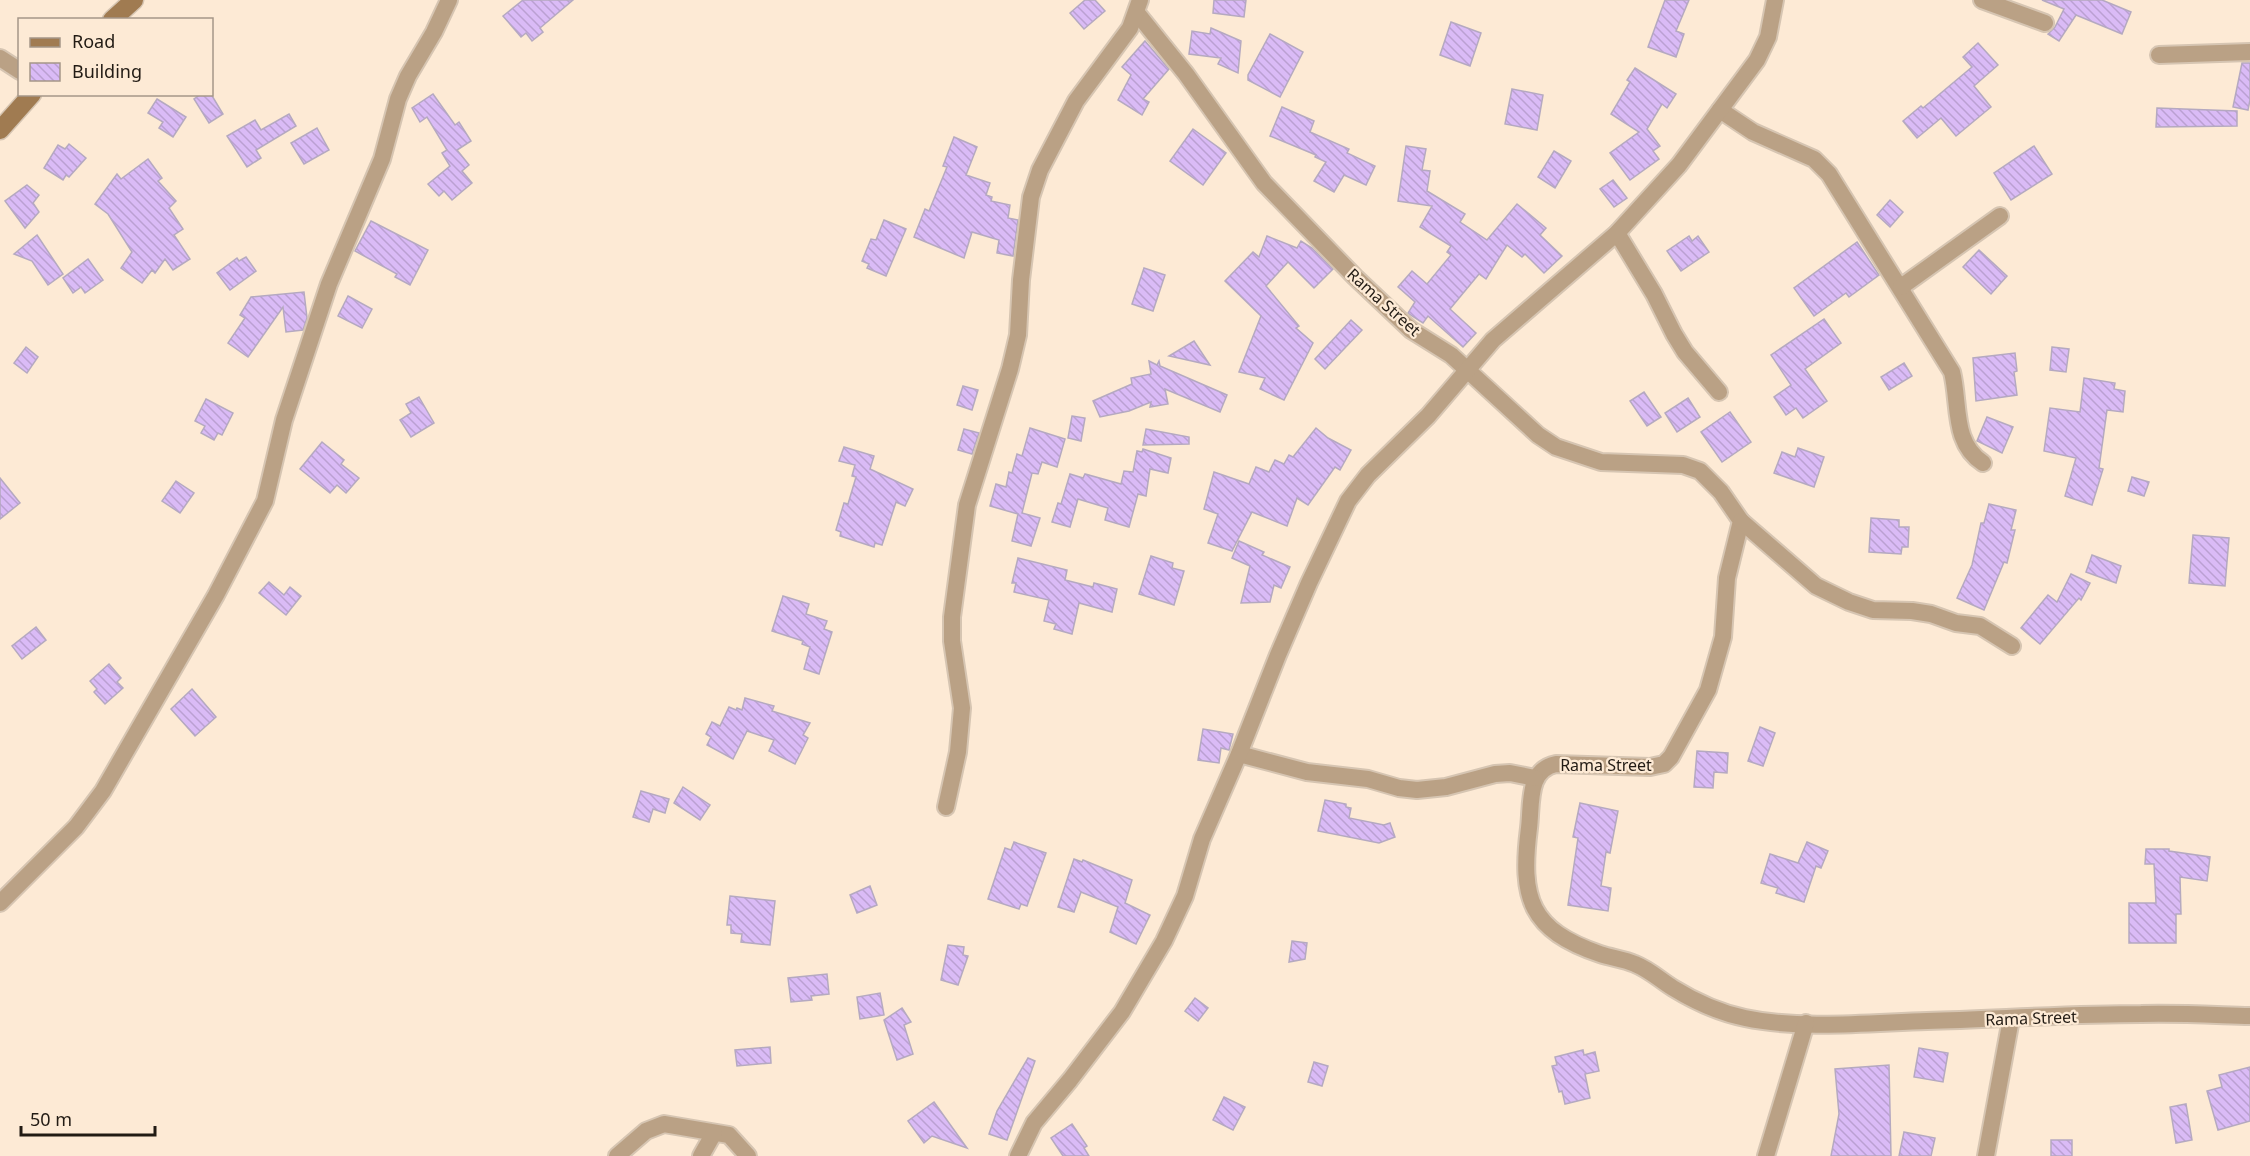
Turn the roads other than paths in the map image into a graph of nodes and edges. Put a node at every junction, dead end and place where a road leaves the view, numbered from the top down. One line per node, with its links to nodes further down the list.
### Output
1 (134, 0): 6 (main road)
2 (449, 0): 26 (street)
3 (1774, 0): 13 (street)
4 (1982, 0): 7 (street)
5 (1138, 6): 18 (street, Rama Street); 25 (street)
6 (114, 18)
7 (2045, 23)
8 (2250, 52): 9 (street)
9 (2159, 55)
10 (0, 58): 11 (street)
11 (18, 70)
12 (30, 96): 14 (main road)
13 (1720, 110): 16 (street); 17 (street)
14 (0, 130)
15 (2000, 216): 17 (street)
16 (1617, 233): 18 (street); 19 (street)
17 (1900, 287): 20 (street)
18 (1467, 370): 21 (street, Rama Street); 23 (street)
19 (1719, 392)
20 (1983, 463)
21 (1741, 521): 22 (street); 24 (street, Rama Street)
22 (2012, 646)
23 (1239, 754): 24 (street); 34 (street)
24 (1535, 778): 29 (street, Rama Street)
25 (946, 807)
26 (0, 903)
27 (2250, 1016): 28 (street, Rama Street)
28 (2011, 1019): 29 (street, Rama Street); 36 (street)
29 (1806, 1023): 35 (street)
30 (714, 1133): 31 (street); 32 (street); 33 (street)
31 (617, 1156)
32 (701, 1156)
33 (748, 1156)
34 (1018, 1156)
35 (1766, 1156)
36 (1986, 1156)

